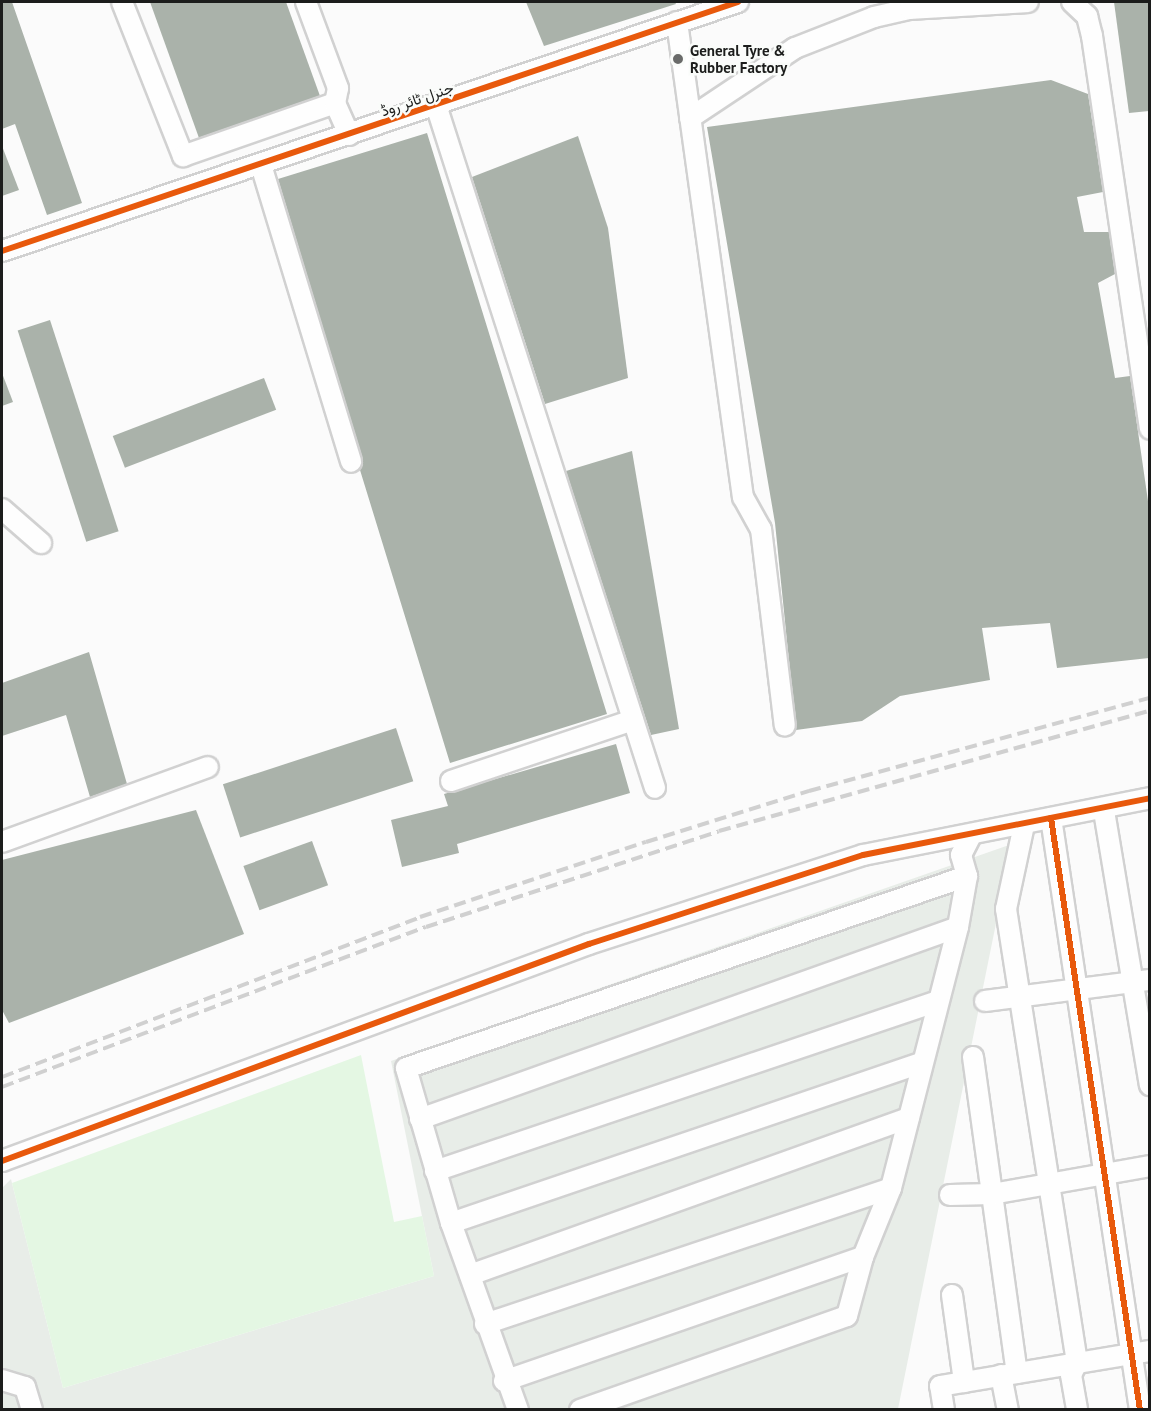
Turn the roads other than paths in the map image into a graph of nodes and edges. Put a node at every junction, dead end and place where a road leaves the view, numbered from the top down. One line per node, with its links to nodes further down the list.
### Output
1 (122, 2): 7 (street)
2 (306, 2): 7 (street)
3 (738, 2): 6 (street, جنرل ٹائر روڈ)
4 (1028, 2): 9 (street)
5 (1072, 2): 13 (street)
6 (677, 22): 8 (street, جنرل ٹائر روڈ); 9 (street)
7 (335, 103): 10 (street)
8 (436, 105): 10 (street, جنرل ٹائر روڈ); 17 (street)
9 (690, 118): 18 (street)
10 (349, 135): 11 (street, جنرل ٹائر روڈ)
11 (261, 165): 12 (street, جنرل ٹائر روڈ); 14 (street)
12 (2, 251)
13 (1149, 429)
14 (351, 462)
15 (2, 509): 16 (street)
16 (41, 543)
17 (633, 720): 20 (street); 21 (street)
18 (785, 726)
19 (208, 767): 27 (street)
20 (451, 781)
21 (655, 788)
22 (1149, 798): 23 (street)
23 (1104, 811): 24 (street); 30 (street)
24 (1051, 818): 25 (street); 31 (street)
25 (1024, 825): 26 (street); 32 (street)
26 (971, 835): 28 (street); 40 (street)
27 (2, 842)
28 (967, 876): 29 (street); 39 (street)
29 (958, 927): 33 (street); 39 (street)
30 (1142, 981): 31 (street); 37 (street)
31 (1076, 987): 32 (street); 43 (street)
32 (1019, 998): 34 (street); 44 (street)
33 (938, 1000): 36 (street); 42 (street)
34 (985, 1001)
35 (973, 1058): 46 (street)
36 (922, 1063): 38 (street); 48 (street)
37 (1149, 1085)
38 (909, 1118): 45 (street); 50 (street)
39 (420, 1119): 42 (street)
40 (2, 1161)
41 (1149, 1166): 43 (street)
42 (435, 1171): 48 (street)
43 (1104, 1173): 44 (street); 53 (street)
44 (1050, 1184): 46 (street); 54 (street)
45 (891, 1188): 49 (street); 52 (street)
46 (992, 1194): 47 (street); 55 (street)
47 (950, 1195)
48 (451, 1223): 50 (street)
49 (862, 1257): 57 (street); 61 (street)
50 (470, 1275): 52 (street)
51 (952, 1295): 58 (street)
52 (485, 1324): 57 (street)
53 (1140, 1352): 54 (street); 65 (street)
54 (1077, 1363): 55 (street); 64 (street)
55 (1009, 1374): 58 (street); 63 (street)
56 (2, 1380): 59 (street)
57 (504, 1381): 60 (street)
58 (964, 1382): 62 (street)
59 (32, 1410)
60 (518, 1410)
61 (580, 1410)
62 (944, 1410)
63 (1008, 1410)
64 (1077, 1410)
65 (1140, 1410)

